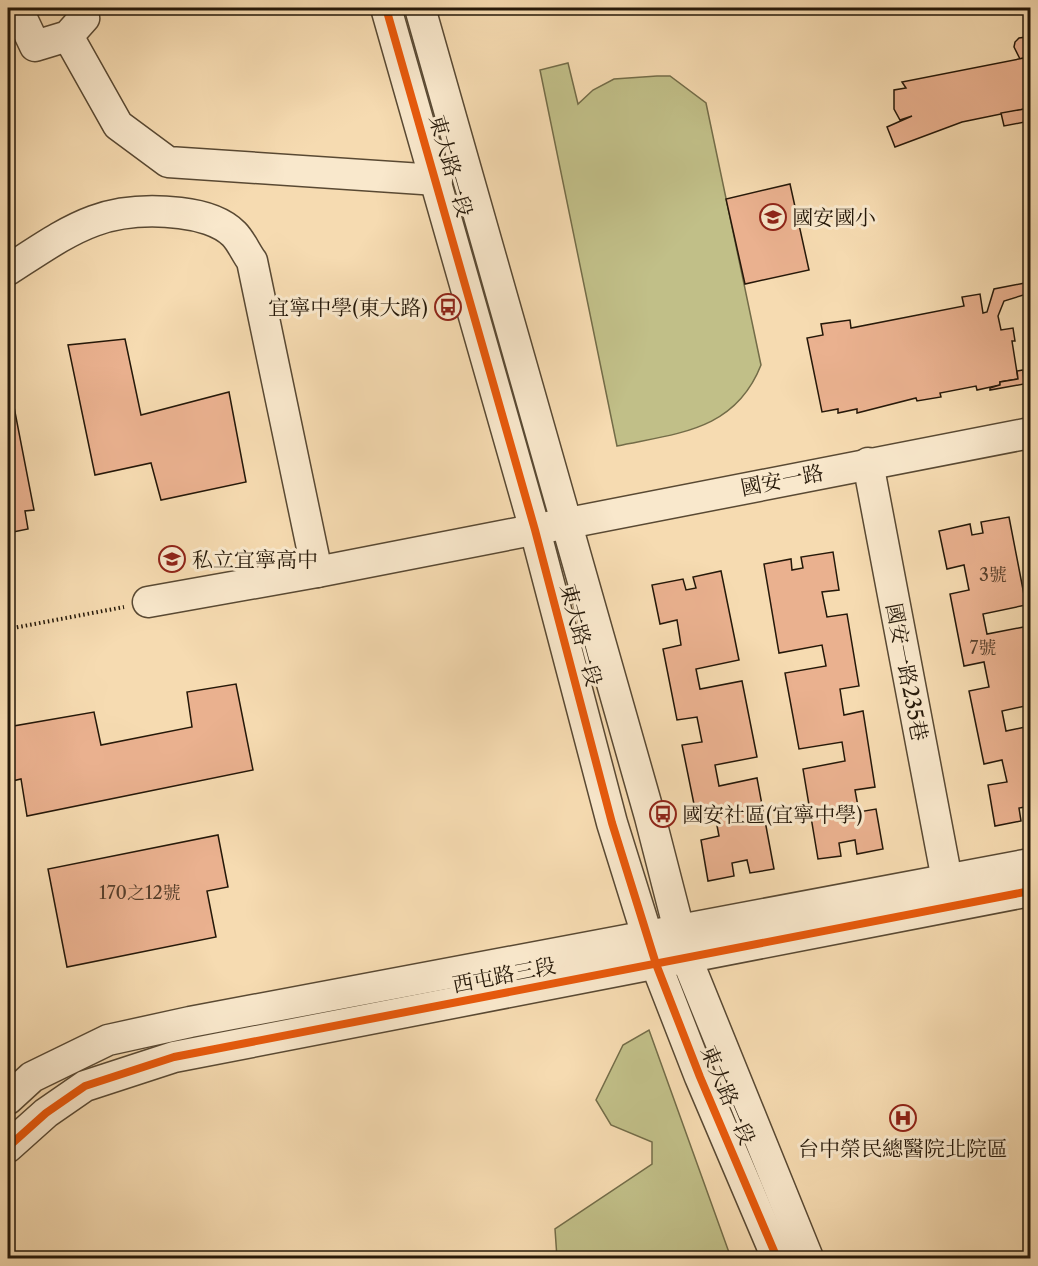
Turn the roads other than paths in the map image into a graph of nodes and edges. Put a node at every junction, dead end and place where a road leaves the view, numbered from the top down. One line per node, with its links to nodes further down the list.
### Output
1 (17, 8): 5 (street)
2 (80, 8): 5 (street)
3 (392, 8): 6 (street, 東大路一段)
4 (420, 8): 10 (street, 東大路一段)
5 (68, 36): 6 (street)
6 (436, 180): 11 (street, 東大路一段)
7 (8, 270): 12 (street)
8 (1030, 434): 9 (street, 國安一路)
9 (868, 463): 10 (street, 國安一路); 15 (street, 國安一路235巷)
10 (565, 522): 11 (street, 國安一路); 18 (street, 東大路一段)
11 (535, 530): 12 (street, 國安一路); 17 (street, 東大路一段)
12 (317, 572): 13 (street, 國安一路)
13 (148, 602)
14 (1030, 864): 15 (street, 西屯路三段)
15 (947, 880): 18 (street, 西屯路三段)
16 (1030, 891): 18 (street, 西屯路三段)
17 (648, 936): 18 (street, 西屯路三段); 19 (street, 東大路一段); 20 (street, 西屯路三段)
18 (682, 944): 19 (street, 西屯路三段); 24 (street, 東大路一段)
19 (656, 964): 22 (street, 西屯路三段); 23 (street, 東大路一段)
20 (20, 1078): 21 (street, 西屯路三段)
21 (8, 1099)
22 (8, 1147)
23 (777, 1258)
24 (808, 1258)

